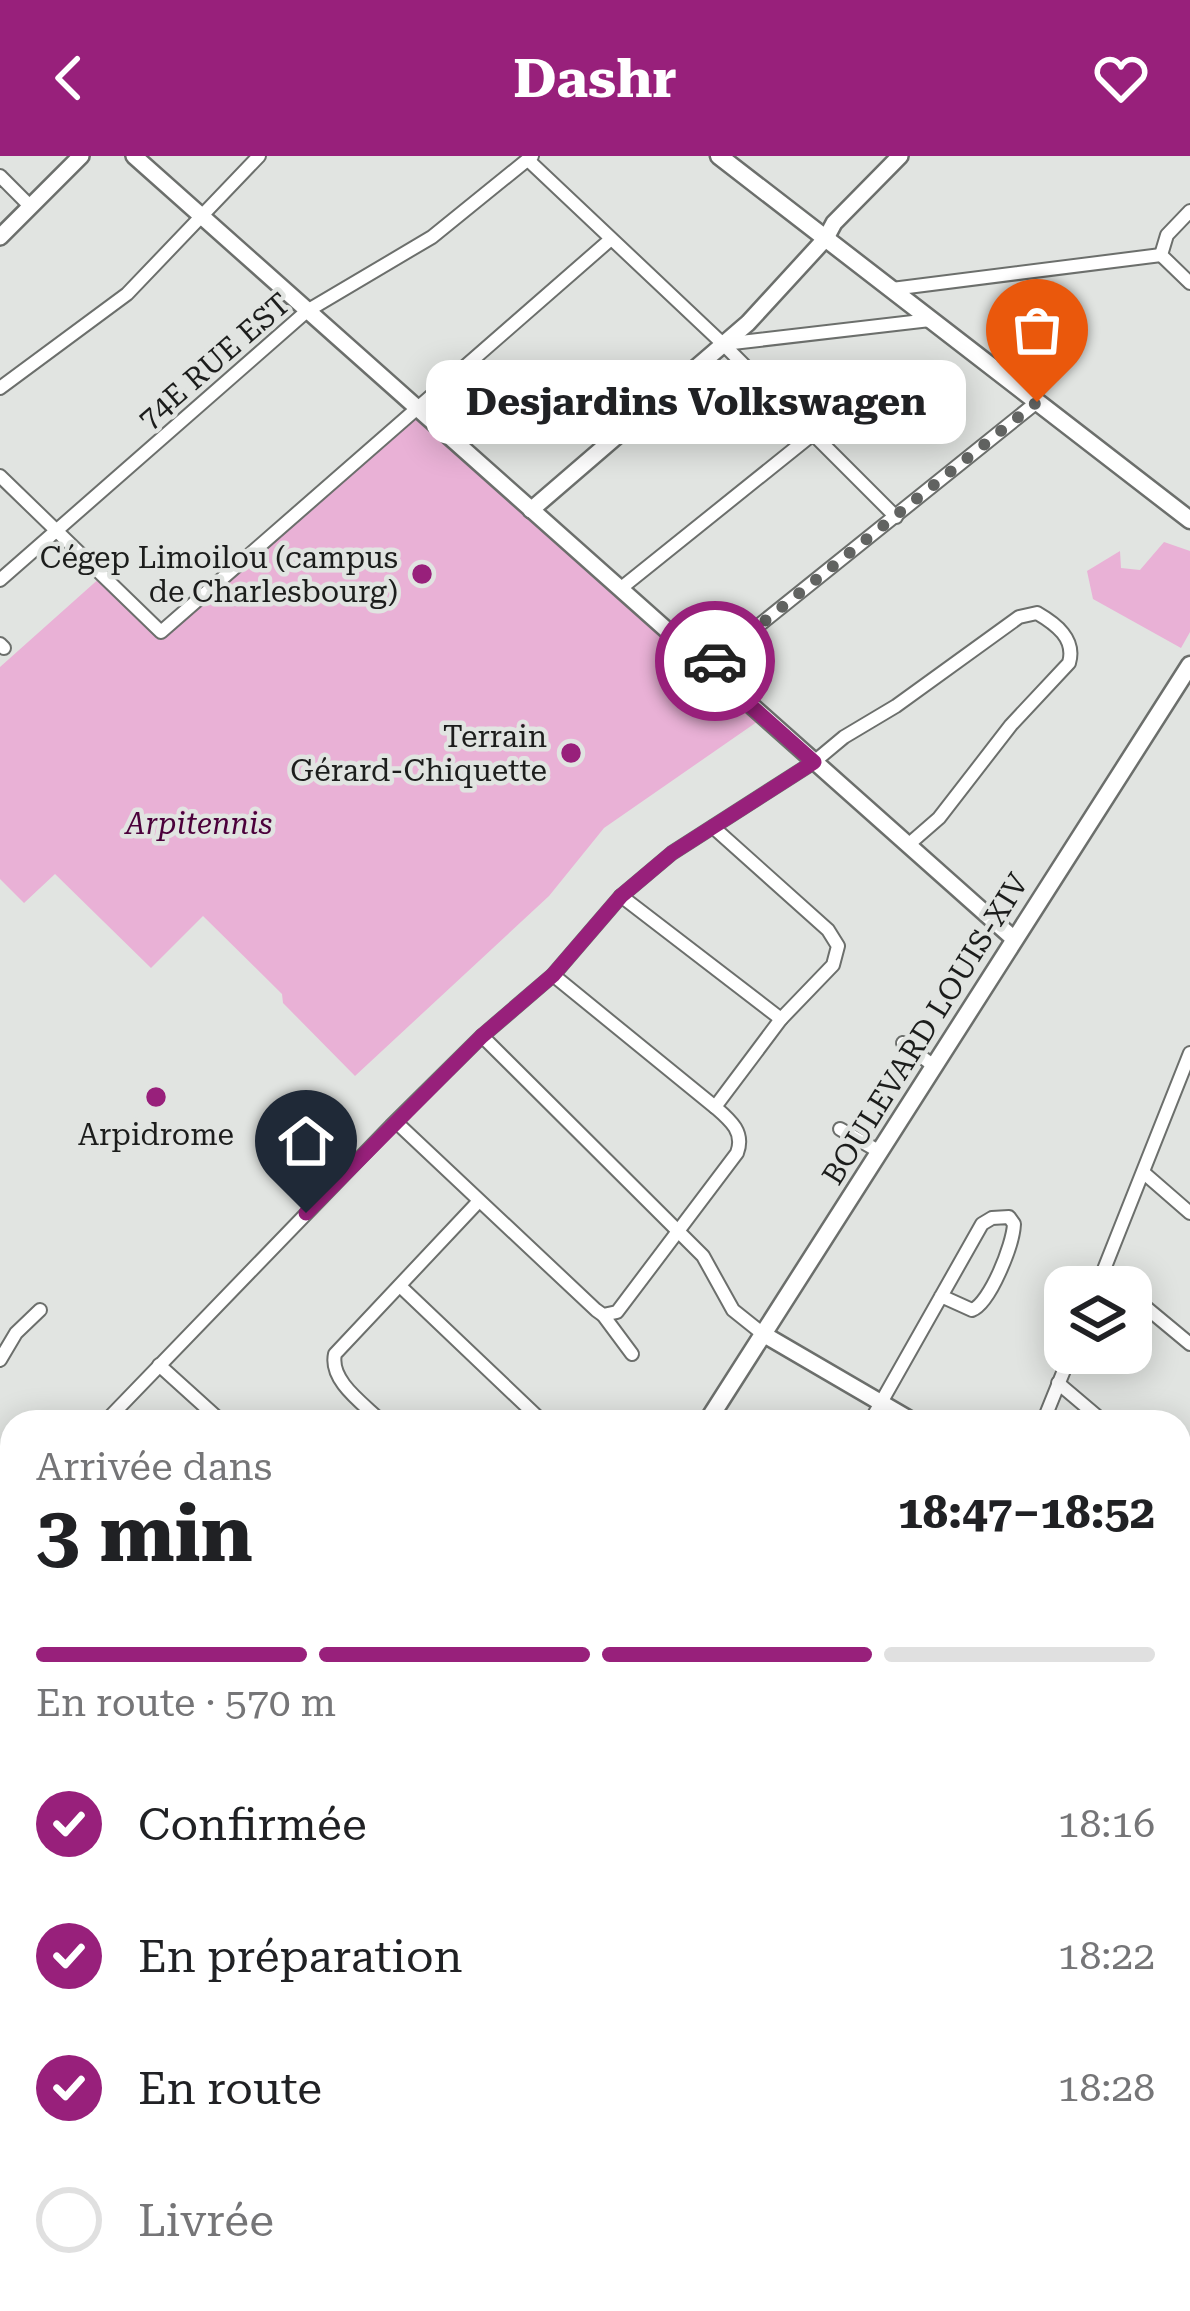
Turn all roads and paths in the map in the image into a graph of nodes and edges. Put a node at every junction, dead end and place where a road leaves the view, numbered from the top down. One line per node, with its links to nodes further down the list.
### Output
1 (81, 156): 8 (street)
2 (134, 156): 10 (street)
3 (259, 156): 10 (street)
4 (719, 156): 13 (main road)
5 (900, 156): 13 (street)
6 (530, 158): 12 (street); 17 (street, 74E RUE EST)
7 (0, 176): 8 (street)
8 (30, 206): 11 (street)
9 (1190, 211): 14 (street)
10 (200, 215): 17 (street); 20 (street)
11 (0, 237)
12 (611, 238): 19 (street); 22 (street)
13 (826, 238): 16 (main road); 19 (street)
14 (1161, 255): 15 (street); 16 (street)
15 (1190, 283)
16 (892, 290): 18 (main road)
17 (307, 310): 22 (street); 28 (street, 74E RUE EST)
18 (931, 320): 19 (street); 21 (main road)
19 (723, 344): 23 (street); 25 (street)
20 (0, 388)
21 (1037, 402): 26 (street); 27 (main road)
22 (417, 409): 25 (street); 28 (street)
23 (813, 434): 26 (street); 30 (street)
24 (0, 476): 28 (street)
25 (531, 510): 30 (street)
26 (896, 518): 32 (street)
27 (1190, 520)
28 (55, 532): 29 (street, 74E RUE EST)
29 (0, 580)
30 (620, 590): 32 (street)
31 (1190, 665): 37 (main road, BOULEVARD LOUIS-XIV)
32 (707, 667): 33 (street)
33 (814, 762): 34 (street); 35 (street); 35 (street)
34 (713, 827): 36 (street); 39 (street)
35 (908, 845): 37 (street)
36 (621, 896): 38 (street); 39 (street)
37 (1014, 939): 43 (main road, BOULEVARD LOUIS-XIV)
38 (553, 975): 40 (street); 45 (street)
39 (781, 1019): 45 (street)
40 (482, 1036): 46 (street); 52 (street)
41 (903, 1043): 43 (street)
42 (1190, 1053): 44 (street)
43 (934, 1066): 48 (main road, BOULEVARD LOUIS-XIV)
44 (1185, 1079): 49 (street)
45 (715, 1107): 52 (street)
46 (396, 1122): 50 (street); 63 (street)
47 (839, 1129): 48 (street)
48 (880, 1152): 59 (main road, BOULEVARD LOUIS-XIV)
49 (1144, 1173): 51 (street); 53 (street)
50 (478, 1201): 54 (street); 58 (street)
51 (1190, 1213)
52 (680, 1232): 58 (street); 59 (street)
53 (1105, 1266)
54 (400, 1286): 69 (street); 70 (street)
55 (941, 1297): 55 (street); 66 (street)
56 (40, 1310): 62 (street)
57 (1152, 1313): 60 (street)
58 (603, 1315): 61 (street)
59 (764, 1334): 66 (street); 71 (main road, BOULEVARD LOUIS-XIV)
60 (1190, 1345)
61 (632, 1354)
62 (0, 1360)
63 (159, 1365): 67 (street); 68 (street)
64 (1062, 1374): 65 (street)
65 (1058, 1383): 74 (street); 75 (street)
66 (881, 1401): 72 (street); 73 (street)
67 (117, 1410)
68 (209, 1410)
69 (370, 1410)
70 (530, 1410)
71 (714, 1410)
72 (876, 1410)
73 (895, 1410)
74 (1048, 1410)
75 (1090, 1410)

